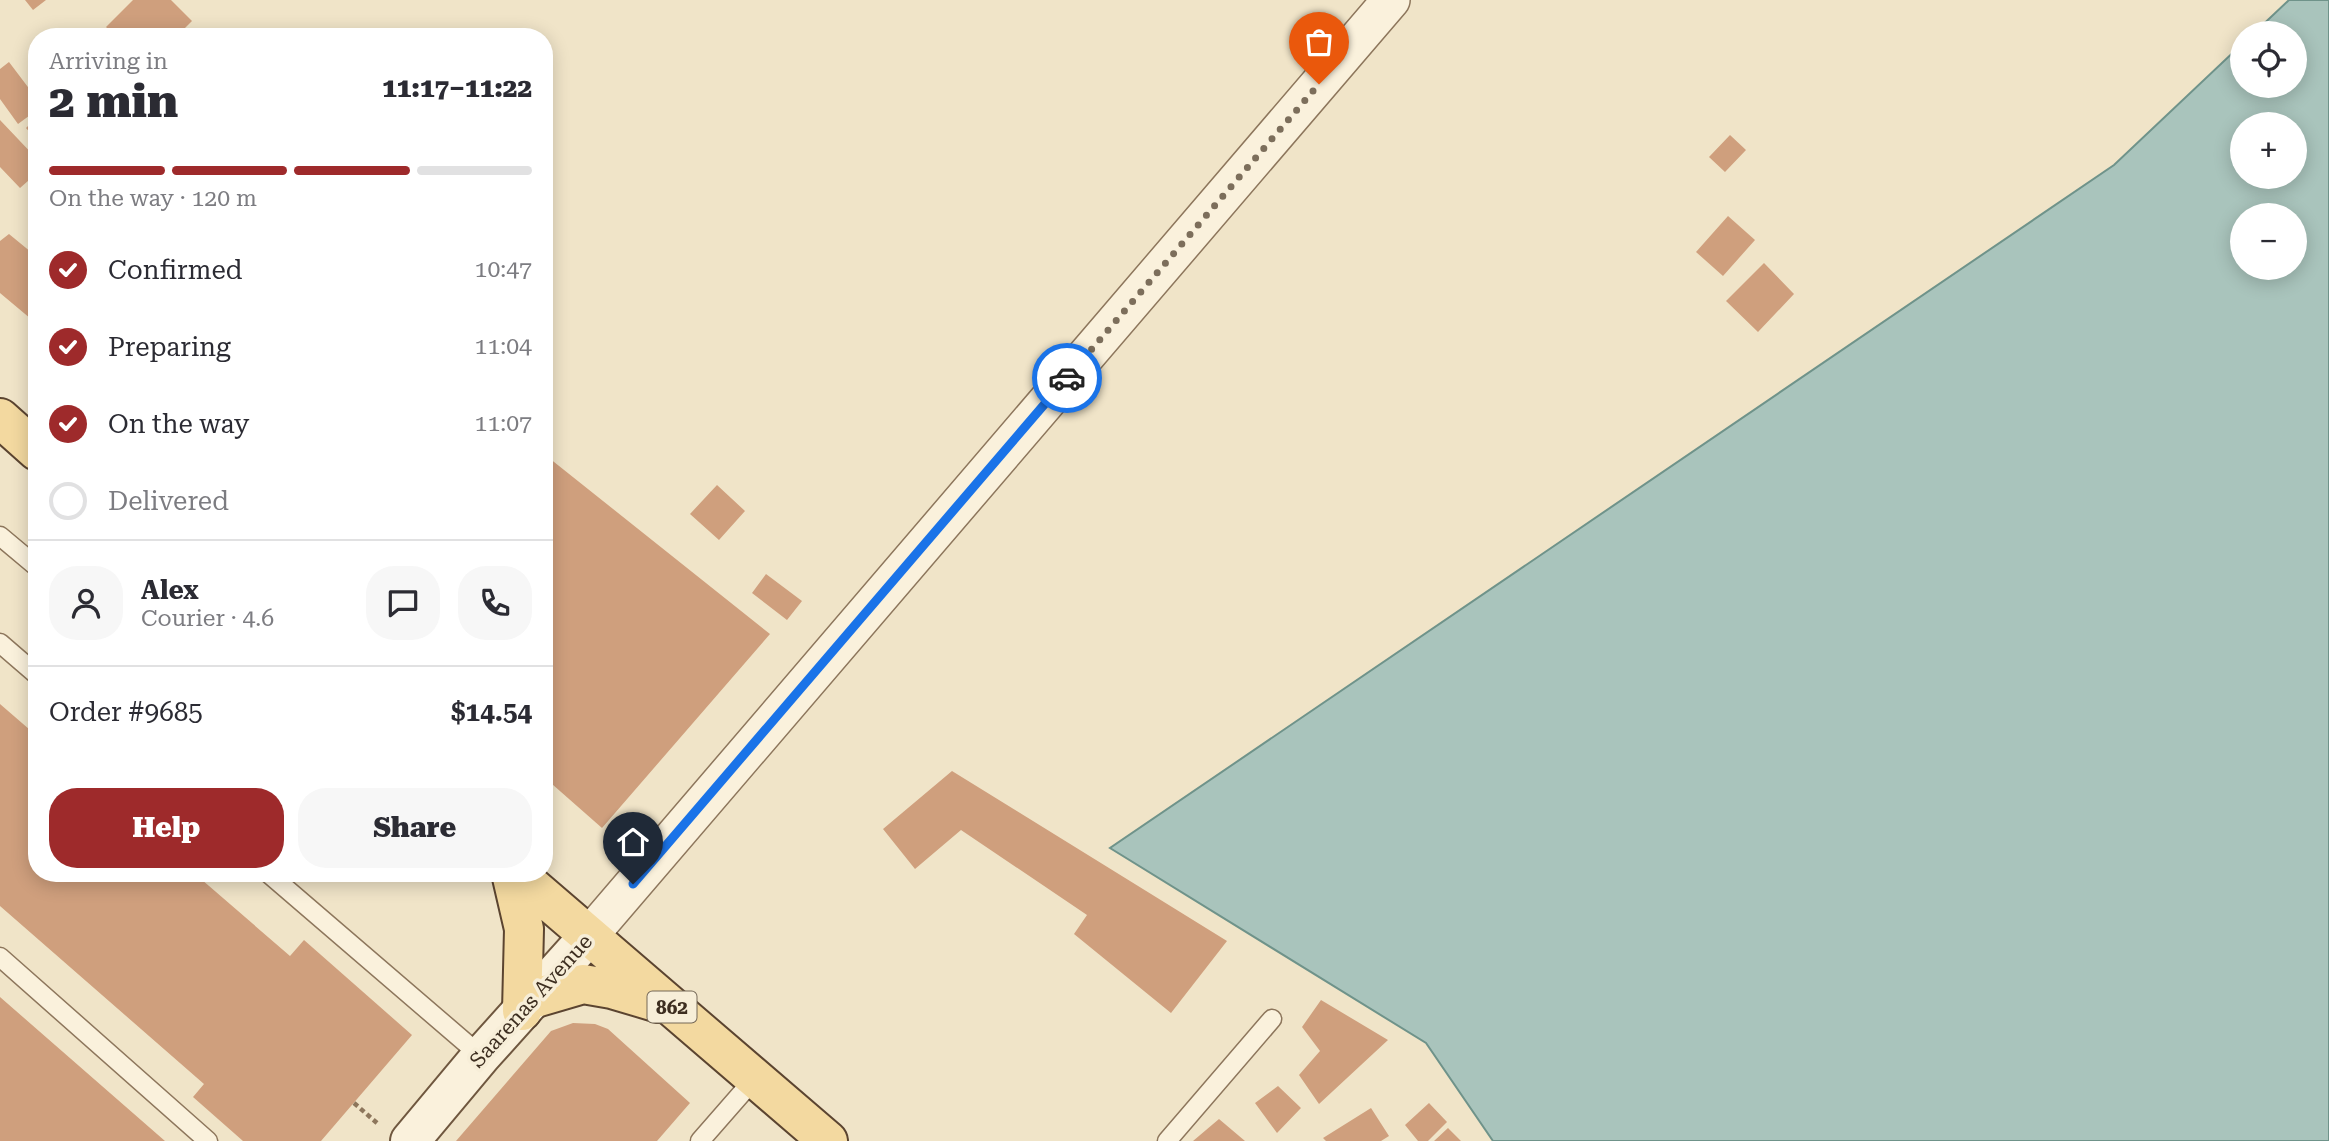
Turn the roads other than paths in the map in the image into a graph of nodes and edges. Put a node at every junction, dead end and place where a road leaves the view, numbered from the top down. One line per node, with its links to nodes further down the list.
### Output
1 (1391, 0): 11 (street, Saarenas Avenue)
2 (0, 418): 3 (main road)
3 (28, 443)
4 (0, 536): 5 (lane)
5 (28, 559)
6 (0, 643): 7 (lane)
7 (28, 667)
8 (278, 882): 16 (lane)
9 (516, 882): 13 (main road)
10 (524, 882): 11 (main road, 862)
11 (588, 937): 13 (main road, Saarenas Avenue); 14 (main road, 862)
12 (0, 957): 18 (lane)
13 (527, 1005): 14 (main road); 16 (main road, Saarenas Avenue)
14 (672, 1007): 17 (main road, 862)
15 (1272, 1019): 22 (lane)
16 (481, 1056): 19 (main road, Saarenas Avenue)
17 (755, 1078): 20 (lane); 21 (main road, 862)
18 (208, 1141)
19 (410, 1141)
20 (700, 1141)
21 (828, 1141)
22 (1167, 1141)

